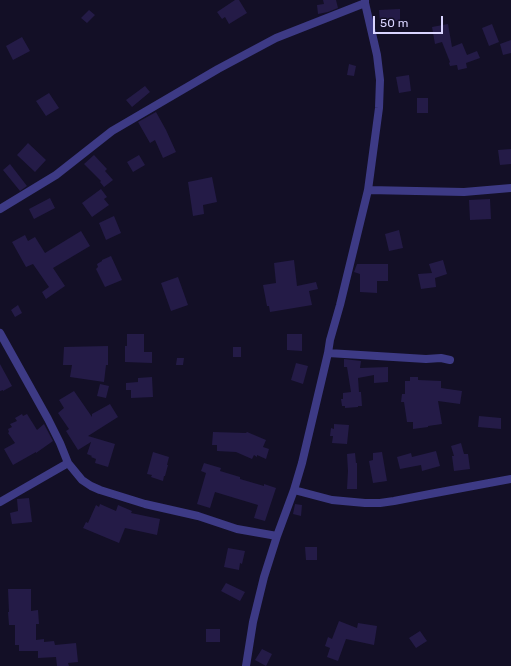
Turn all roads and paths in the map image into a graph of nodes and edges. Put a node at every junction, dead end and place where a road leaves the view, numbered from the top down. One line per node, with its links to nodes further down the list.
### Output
1 (365, 2): 3 (street); 4 (street)
2 (511, 188): 3 (street)
3 (368, 190): 6 (street)
4 (0, 209)
5 (0, 333): 8 (street)
6 (328, 353): 7 (street); 10 (street)
7 (450, 360)
8 (68, 463): 11 (street); 12 (street)
9 (511, 479): 10 (street)
10 (294, 490): 12 (street)
11 (0, 502)
12 (277, 536): 13 (street)
13 (246, 666)

